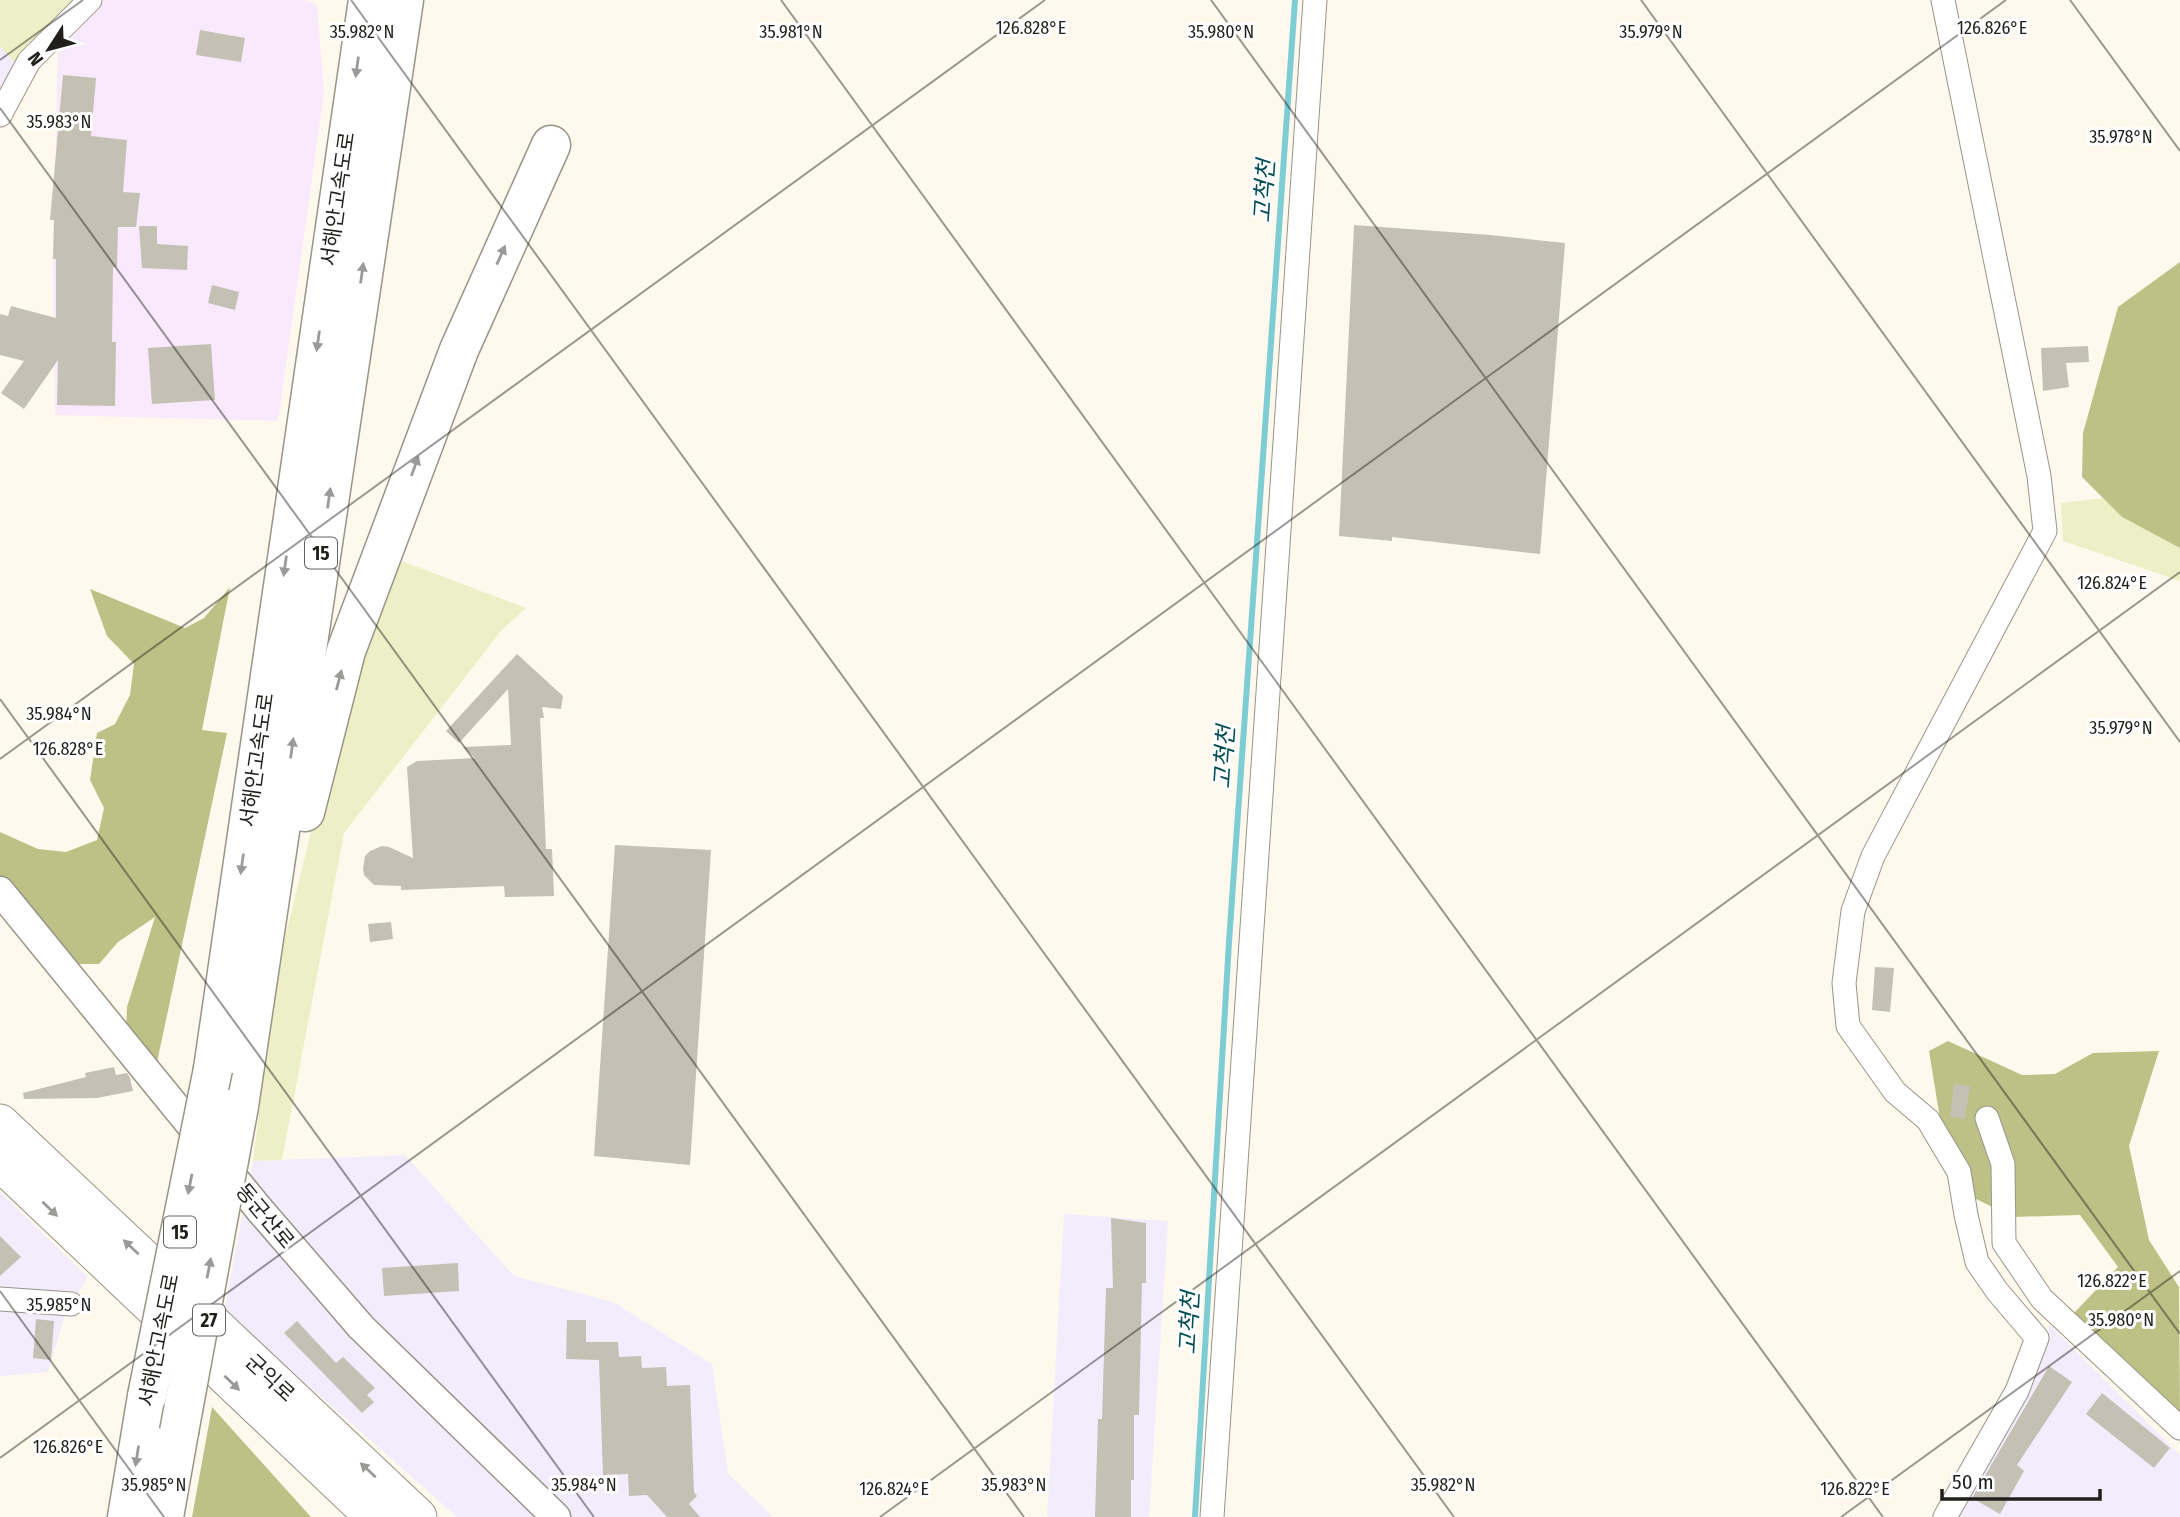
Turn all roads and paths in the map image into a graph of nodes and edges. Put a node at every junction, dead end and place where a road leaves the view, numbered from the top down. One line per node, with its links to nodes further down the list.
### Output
1 (90, 0): 6 (street)
2 (368, 0): 18 (highway, 서해안고속도로 / 15, one-way to 18, bridge)
3 (404, 0): 9 (highway, 서해안고속도로 / 15, one-way to 3)
4 (1315, 0): 23 (street)
5 (1943, 0): 14 (street)
6 (0, 115)
7 (551, 145): 9 (highway, one-way to 7)
8 (0, 891): 22 (street, 동군산로)
9 (254, 1007): 19 (highway, 서해안고속도로 / 15, one-way to 9, bridge)
10 (1987, 1118): 13 (street)
11 (0, 1124): 21 (highway, 군익로 / 27, one-way to 11)
12 (0, 1162): 20 (highway, 군익로 / 27, one-way to 20)
13 (2004, 1243): 14 (street); 17 (street)
14 (1977, 1262): 24 (street)
15 (0, 1298): 16 (street)
16 (71, 1304)
17 (2180, 1428)
18 (127, 1517)
19 (164, 1517)
20 (374, 1517)
21 (418, 1517)
22 (556, 1517)
23 (1212, 1517)
24 (1945, 1517)

